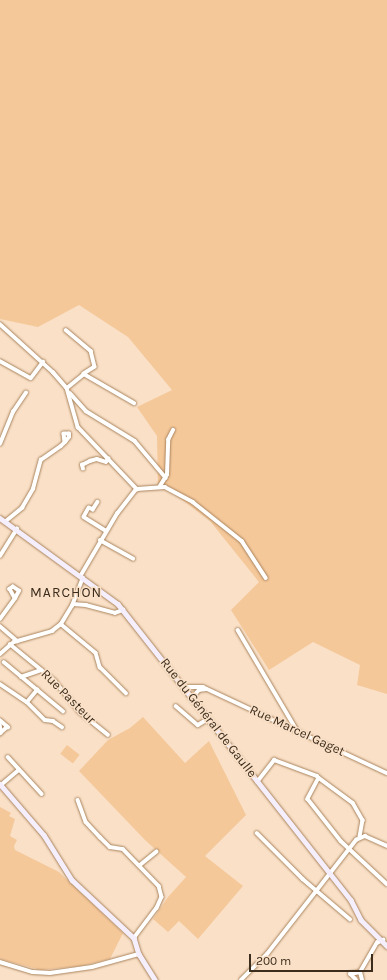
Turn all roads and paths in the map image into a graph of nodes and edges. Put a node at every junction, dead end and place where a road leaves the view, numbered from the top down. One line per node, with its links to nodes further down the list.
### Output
1 (0, 324): 4 (street)
2 (66, 330): 5 (street)
3 (0, 362): 4 (street)
4 (43, 362): 6 (street)
5 (84, 374): 6 (street); 8 (street)
6 (68, 390): 12 (street); 14 (street)
7 (26, 393): 11 (street)
8 (134, 403)
9 (173, 430): 14 (street)
10 (65, 442): 19 (street)
11 (0, 444)
12 (108, 459): 13 (street); 16 (street)
13 (83, 469)
14 (166, 478): 15 (street)
15 (160, 486): 16 (street); 27 (street)
16 (137, 489): 21 (street)
17 (98, 502): 21 (street)
18 (0, 518): 19 (main road, Rue du Général de Gaulle)
19 (6, 521): 20 (main road, Rue du Général de Gaulle)
20 (17, 529): 23 (street); 26 (main road, Rue du Général de Gaulle)
21 (106, 531): 22 (street)
22 (100, 540): 25 (street); 26 (street)
23 (2, 550): 24 (street)
24 (0, 556)
25 (133, 558)
26 (82, 577): 29 (street); 30 (main road, Rue du Général de Gaulle)
27 (266, 578)
28 (15, 598): 31 (street)
29 (73, 604): 30 (street); 32 (street)
30 (123, 610): 42 (main road, Rue du Général de Gaulle)
31 (0, 619)
32 (61, 624): 35 (street); 45 (street)
33 (0, 626): 35 (street)
34 (238, 630): 55 (street)
35 (17, 641): 36 (street)
36 (10, 644): 37 (street); 39 (street, Rue Pasteur)
37 (0, 654)
38 (4, 662): 40 (street)
39 (41, 670): 40 (street); 56 (street, Rue Pasteur)
40 (21, 677): 44 (street)
41 (0, 684): 47 (street)
42 (184, 687): 43 (street, Rue Marcel Gaget); 46 (main road, Rue du Général de Gaulle)
43 (207, 689): 46 (street); 55 (street, Rue Marcel Gaget)
44 (37, 690): 47 (street); 49 (street)
45 (126, 693)
46 (192, 698): 50 (main road, Rue du Général de Gaulle)
47 (27, 702): 53 (street)
48 (176, 706): 50 (street)
49 (62, 711)
50 (208, 719): 61 (main road, Rue du Général de Gaulle)
51 (0, 720): 54 (street)
52 (0, 724): 54 (street)
53 (62, 727)
54 (1, 733)
55 (298, 733): 59 (street, Rue Marcel Gaget)
56 (108, 735)
57 (8, 757): 58 (street)
58 (19, 770): 62 (street); 63 (street)
59 (387, 773)
60 (319, 778): 61 (street); 66 (street); 68 (street)
61 (258, 782): 71 (main road, Rue du Général de Gaulle)
62 (1, 785): 75 (main road)
63 (42, 794)
64 (78, 800): 70 (street)
65 (257, 833): 73 (street)
66 (360, 837): 67 (street); 68 (street)
67 (387, 846)
68 (350, 849): 71 (street); 72 (street)
69 (156, 852): 70 (street)
70 (140, 865): 75 (street)
71 (330, 874): 73 (street); 76 (main road, Rue du Général de Gaulle)
72 (387, 884)
73 (317, 890): 74 (street); 82 (street)
74 (350, 919)
75 (134, 938): 78 (main road)
76 (382, 940): 77 (main road, Rue du Général de Gaulle); 80 (street)
77 (387, 946)
78 (139, 954): 79 (street); 81 (main road)
79 (0, 962)
80 (360, 972): 83 (street); 84 (street)
81 (155, 980)
82 (241, 980)
83 (356, 980)
84 (362, 980)

